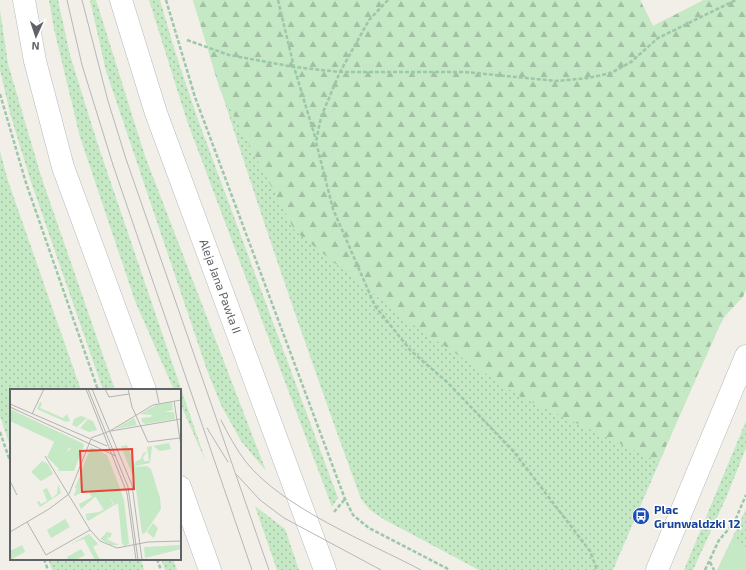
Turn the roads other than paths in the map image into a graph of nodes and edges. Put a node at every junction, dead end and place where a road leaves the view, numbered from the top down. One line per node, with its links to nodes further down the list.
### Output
1 (24, 0): 4 (main road)
2 (121, 0): 7 (main road, Aleja Jana Pawła II)
3 (746, 356): 8 (main road)
4 (145, 389)
5 (181, 491): 6 (main road)
6 (210, 570)
7 (325, 570)
8 (657, 570)

